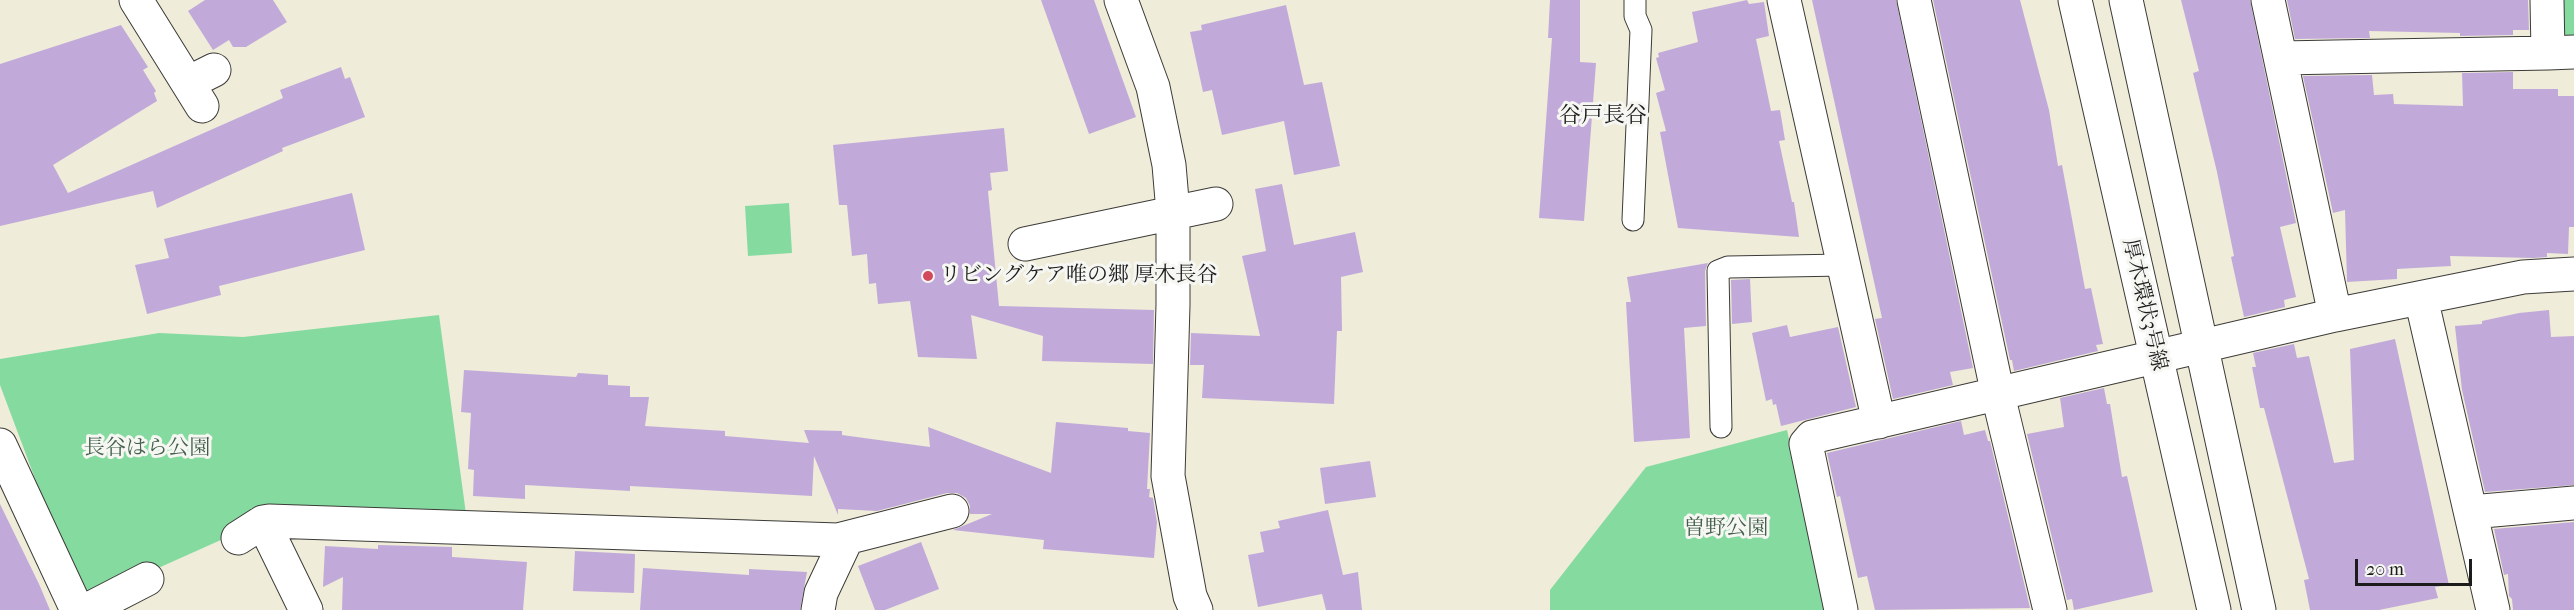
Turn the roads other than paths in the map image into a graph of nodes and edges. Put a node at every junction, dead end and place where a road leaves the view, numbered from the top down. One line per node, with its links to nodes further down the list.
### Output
1 (136, 0): 12 (street)
2 (1121, 0): 14 (street)
3 (1635, 0): 15 (lane)
4 (1784, 0): 17 (street)
5 (1914, 0): 23 (street)
6 (2075, 0): 22 (street, 厚木環状3号線)
7 (2126, 0): 21 (street)
8 (2268, 0): 11 (street)
9 (2547, 0): 10 (street)
10 (2561, 52): 11 (street)
11 (2281, 58): 20 (street)
12 (202, 86)
13 (1216, 204): 14 (street)
14 (1173, 212): 16 (street); 36 (street)
15 (1633, 220)
16 (1025, 244)
17 (1844, 265): 24 (street); 25 (lane)
18 (2574, 274): 19 (street)
19 (2421, 298): 20 (street); 29 (street)
20 (2335, 315): 21 (street)
21 (2201, 348): 22 (street); 40 (street)
22 (2156, 358): 23 (street); 39 (street, 厚木環状3号線)
23 (1998, 395): 24 (street); 38 (street)
24 (1880, 422): 37 (street)
25 (1721, 427)
26 (0, 445): 32 (street)
27 (2574, 503): 29 (street)
28 (952, 511): 30 (street)
29 (2471, 512): 41 (street)
30 (846, 540): 34 (street); 35 (street)
31 (147, 579): 33 (street)
32 (77, 610)
33 (87, 610)
34 (306, 610)
35 (818, 610)
36 (1196, 610)
37 (1841, 610)
38 (2050, 610)
39 (2214, 610)
40 (2259, 610)
41 (2493, 610)

